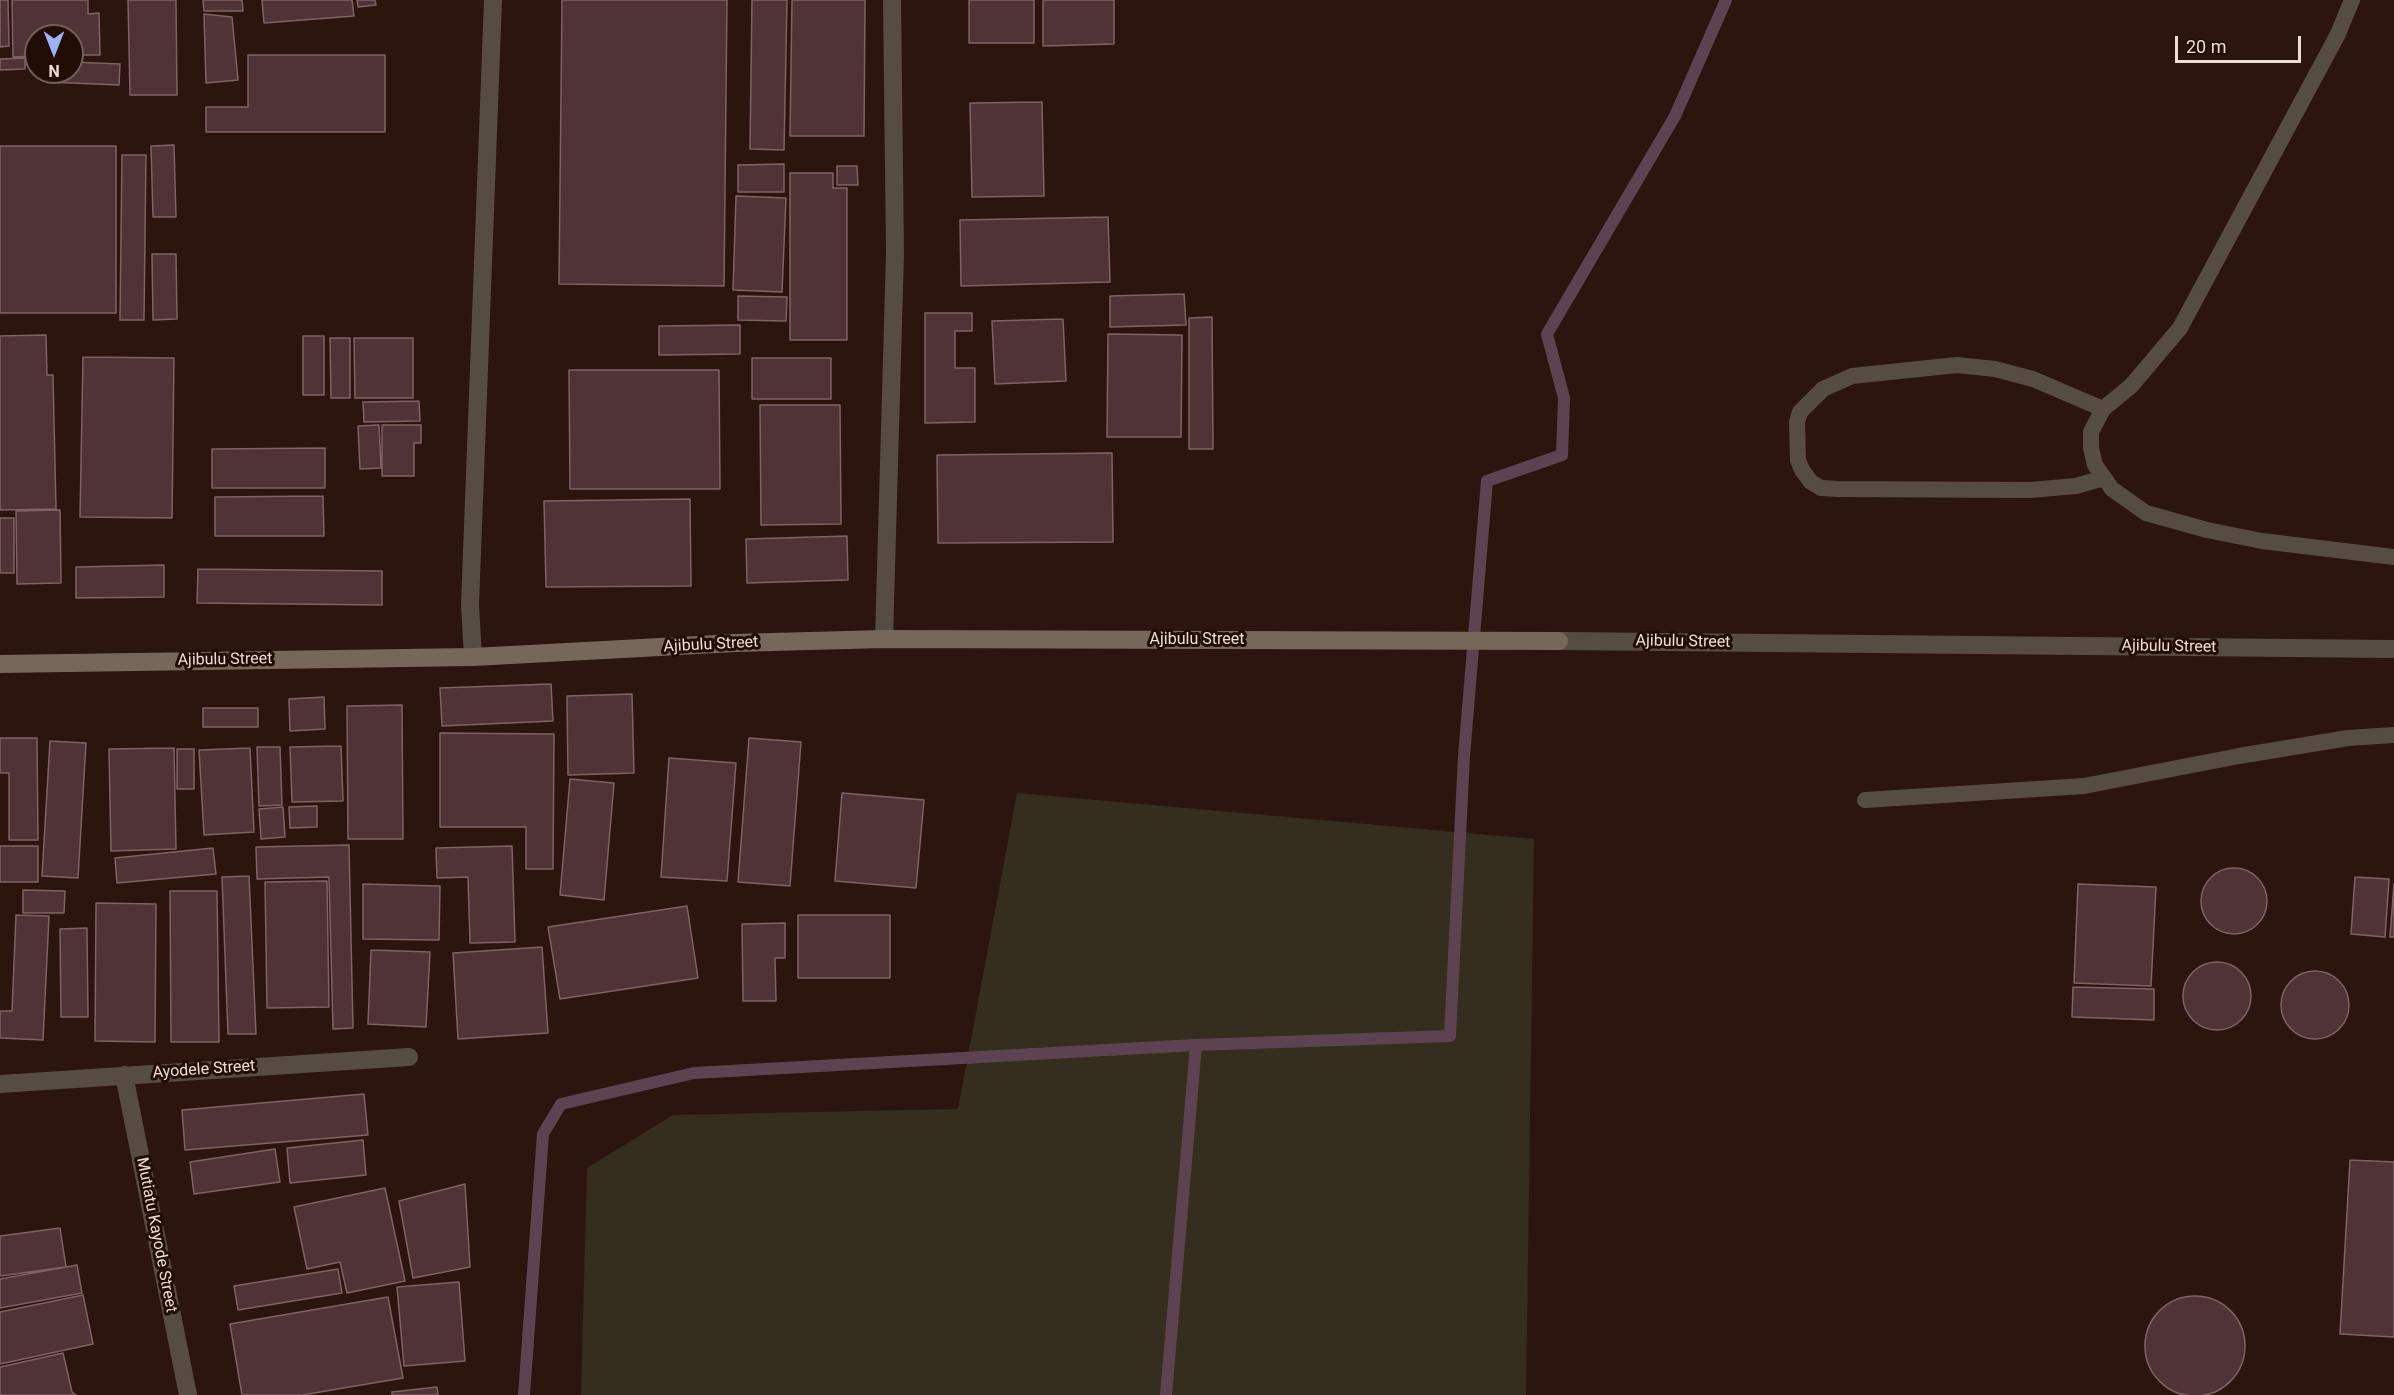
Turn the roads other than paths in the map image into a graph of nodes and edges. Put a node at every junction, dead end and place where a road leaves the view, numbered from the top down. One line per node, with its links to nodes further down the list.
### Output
1 (493, 0): 9 (street)
2 (892, 0): 7 (street)
3 (2352, 0): 4 (lane)
4 (2103, 409): 5 (lane); 5 (lane)
5 (2104, 478): 6 (lane)
6 (2394, 557)
7 (884, 639): 8 (street, Ajibulu Street); 9 (street, Ajibulu Street)
8 (2394, 649)
9 (473, 657): 10 (street, Ajibulu Street)
10 (0, 664)
11 (2394, 735): 12 (lane)
12 (1864, 800)
13 (409, 1057): 14 (street, Ayodele Street)
14 (124, 1075): 15 (street, Ayodele Street); 16 (street, Mutiatu Kayode Street)
15 (0, 1084)
16 (188, 1395)

